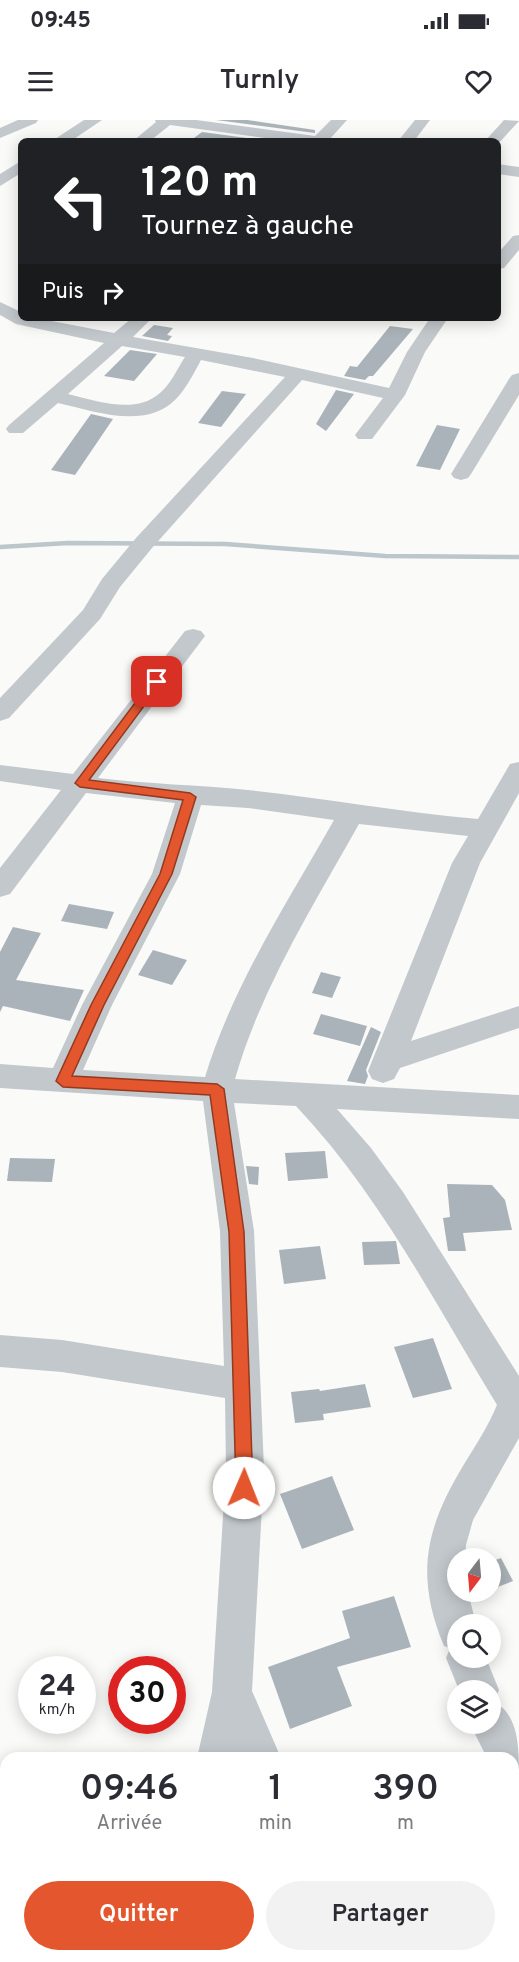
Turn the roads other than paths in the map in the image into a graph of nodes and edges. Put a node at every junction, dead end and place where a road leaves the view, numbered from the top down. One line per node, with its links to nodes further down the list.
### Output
1 (30, 120): 8 (street)
2 (94, 120): 9 (street)
3 (164, 120): 7 (street); 10 (street)
4 (340, 120): 12 (street)
5 (423, 120): 13 (street)
6 (512, 120): 14 (street)
7 (245, 130): 11 (street)
8 (0, 133)
9 (65, 138)
10 (144, 138)
11 (299, 138)
12 (322, 138)
13 (408, 138)
14 (496, 138)
15 (18, 168): 18 (street)
16 (501, 169): 17 (street)
17 (519, 172)
18 (0, 181)
19 (519, 240): 20 (street)
20 (501, 261)
21 (0, 307): 22 (street)
22 (18, 316)
23 (32, 321): 26 (street)
24 (140, 321): 26 (street)
25 (437, 321): 30 (street)
26 (118, 340): 27 (street); 31 (street)
27 (196, 354): 28 (street); 31 (street)
28 (297, 375): 30 (street); 36 (street)
29 (519, 379): 34 (street)
30 (395, 395): 33 (street)
31 (54, 396): 32 (street)
32 (16, 429)
33 (365, 435)
34 (461, 474)
35 (193, 636): 39 (street)
36 (0, 713)
37 (519, 770): 42 (street)
38 (0, 773): 39 (street)
39 (80, 783): 40 (street); 43 (street)
40 (190, 797): 41 (street); 47 (street)
41 (352, 812): 42 (street); 48 (street)
42 (487, 829): 45 (street)
43 (0, 887)
44 (519, 1017): 45 (street)
45 (388, 1060): 50 (street)
46 (0, 1076): 47 (street)
47 (63, 1081): 48 (street)
48 (217, 1089): 49 (street); 54 (street)
49 (302, 1093): 50 (street); 53 (street)
50 (370, 1098): 51 (street)
51 (519, 1107)
52 (0, 1351): 54 (street)
53 (507, 1368): 55 (street)
54 (242, 1385): 57 (street)
55 (518, 1406): 56 (street)
56 (454, 1614)
57 (232, 1692): 59 (street); 60 (street)
58 (497, 1734): 61 (street)
59 (219, 1752)
60 (257, 1752)
61 (506, 1752)

